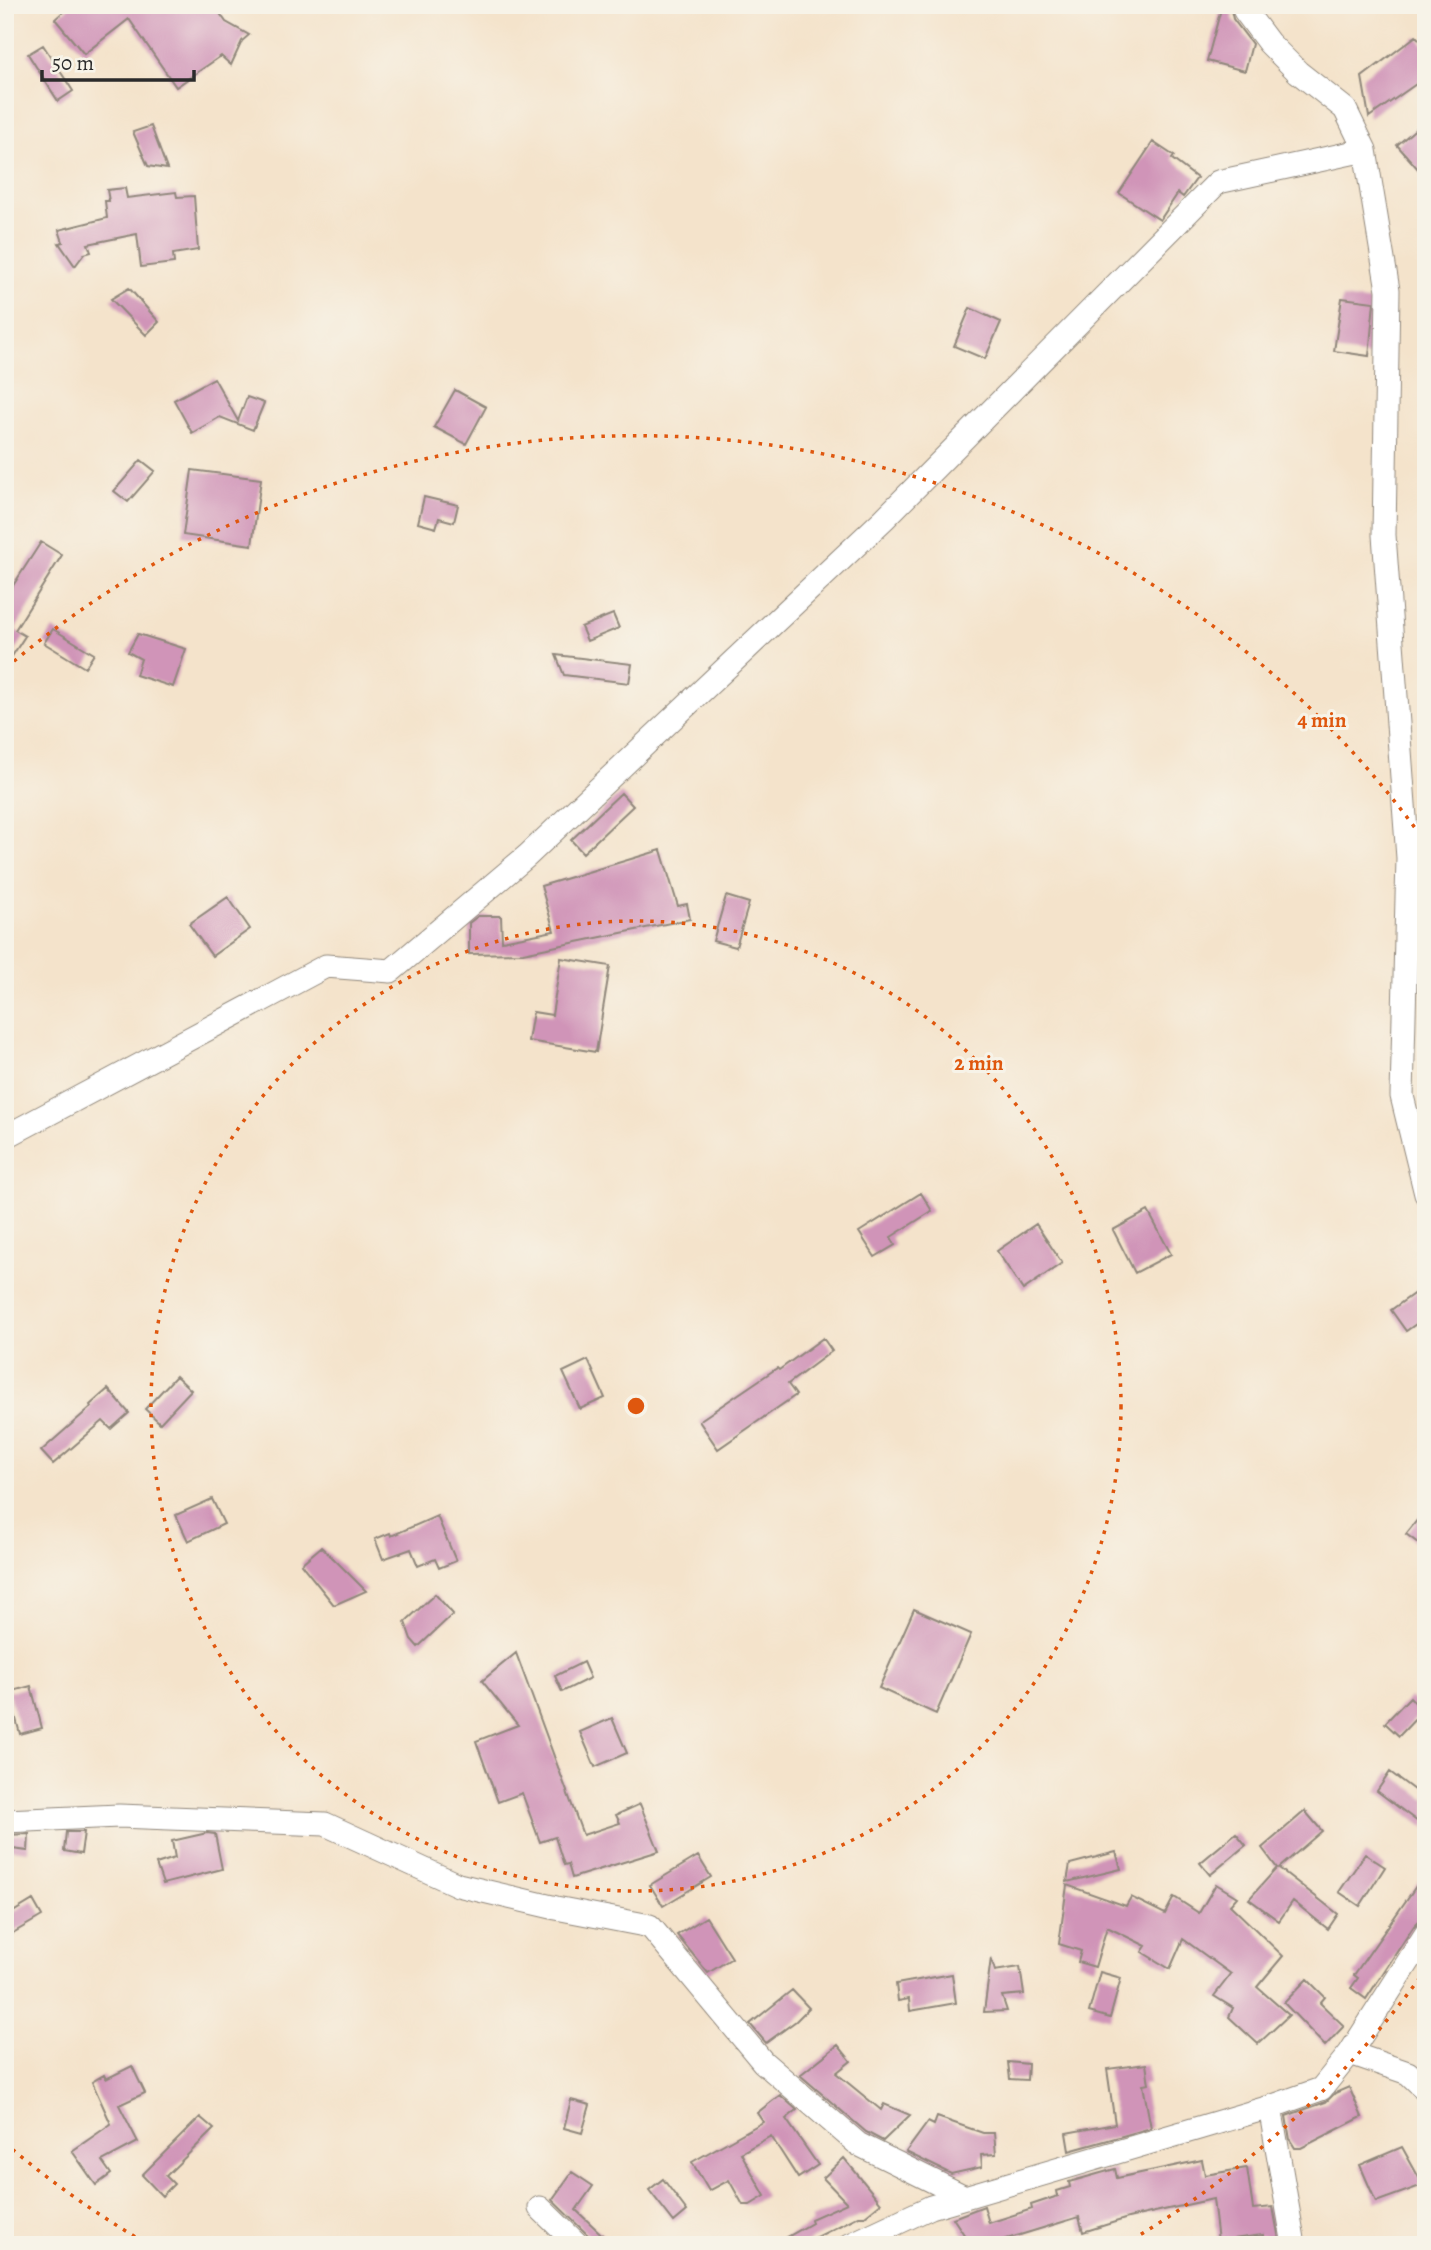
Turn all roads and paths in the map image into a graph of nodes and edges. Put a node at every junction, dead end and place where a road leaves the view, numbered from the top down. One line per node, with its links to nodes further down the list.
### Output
1 (1244, 5): 2 (street)
2 (1365, 150): 3 (street); 4 (street)
3 (5, 1137)
4 (1426, 1194)
5 (5, 1821): 10 (street)
6 (1426, 1934): 7 (street)
7 (1350, 2053): 8 (street); 9 (street)
8 (1426, 2090)
9 (1270, 2108): 10 (street); 14 (street)
10 (965, 2197): 13 (street)
11 (540, 2208): 12 (street)
12 (578, 2245)
13 (850, 2245)
14 (1294, 2245)

